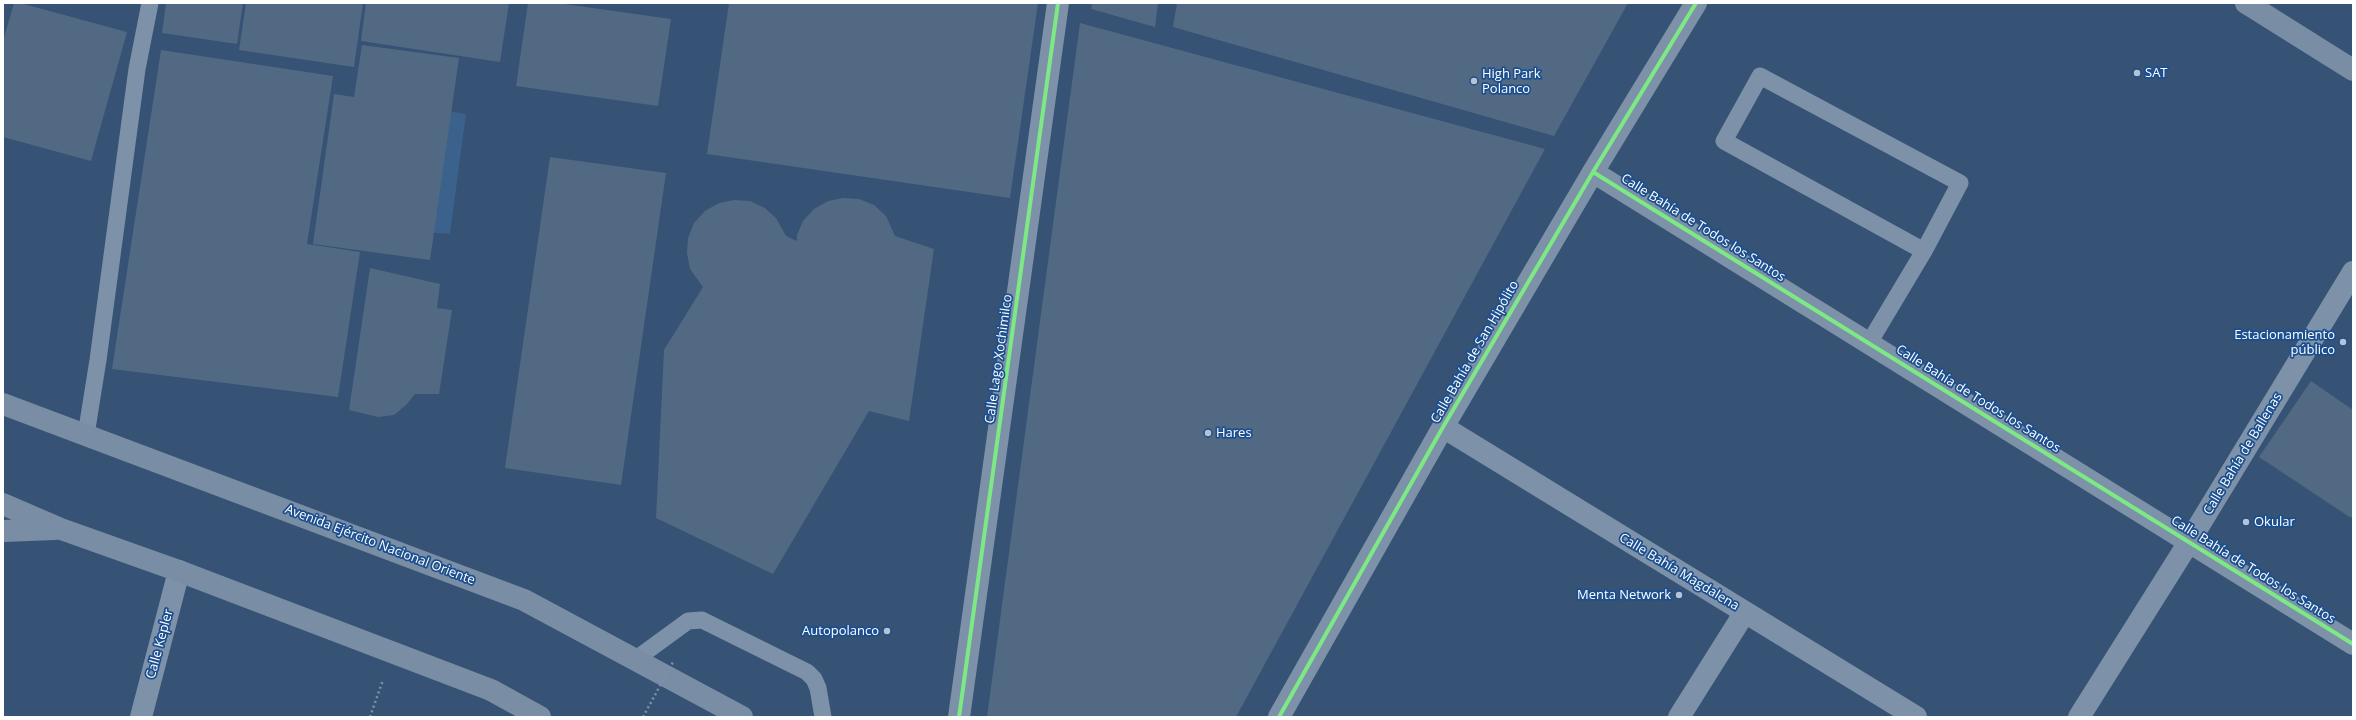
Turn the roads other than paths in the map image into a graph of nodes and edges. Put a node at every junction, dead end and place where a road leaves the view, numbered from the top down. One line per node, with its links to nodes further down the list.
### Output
1 (150, 3): 12 (lane)
2 (1058, 3): 25 (street, Calle Lago Xochimilco)
3 (1696, 3): 6 (street, Calle Bahía de San Hipólito)
4 (2246, 3): 5 (main road)
5 (2353, 70)
6 (1593, 172): 9 (street, Calle Bahía de Todos los Santos); 11 (street, Calle Bahía de San Hipólito)
7 (1924, 251): 7 (lane); 9 (lane)
8 (2353, 272): 16 (street, Calle Bahía de Ballenas)
9 (1869, 343): 16 (street, Calle Bahía de Todos los Santos)
10 (3, 404): 12 (main road, Avenida Ejército Nacional Oriente)
11 (1443, 426): 18 (street, Calle Bahía Magdalena); 26 (street, Calle Bahía de San Hipólito)
12 (86, 435): 20 (main road, Avenida Ejército Nacional Oriente)
13 (3, 504): 14 (main road)
14 (61, 529): 15 (main road); 17 (main road)
15 (3, 531)
16 (2190, 542): 19 (street, Calle Bahía de Todos los Santos); 29 (street, Calle Bahía de Ballenas)
17 (179, 572): 21 (street, Calle Kepler); 22 (main road)
18 (1745, 612): 27 (street); 28 (street, Calle Bahía Magdalena)
19 (2353, 644)
20 (636, 660): 23 (main road, Avenida Ejército Nacional Oriente); 24 (lane)
21 (141, 717)
22 (540, 717)
23 (742, 717)
24 (823, 717)
25 (959, 717)
26 (1279, 717)
27 (1679, 717)
28 (1916, 717)
29 (2079, 717)

